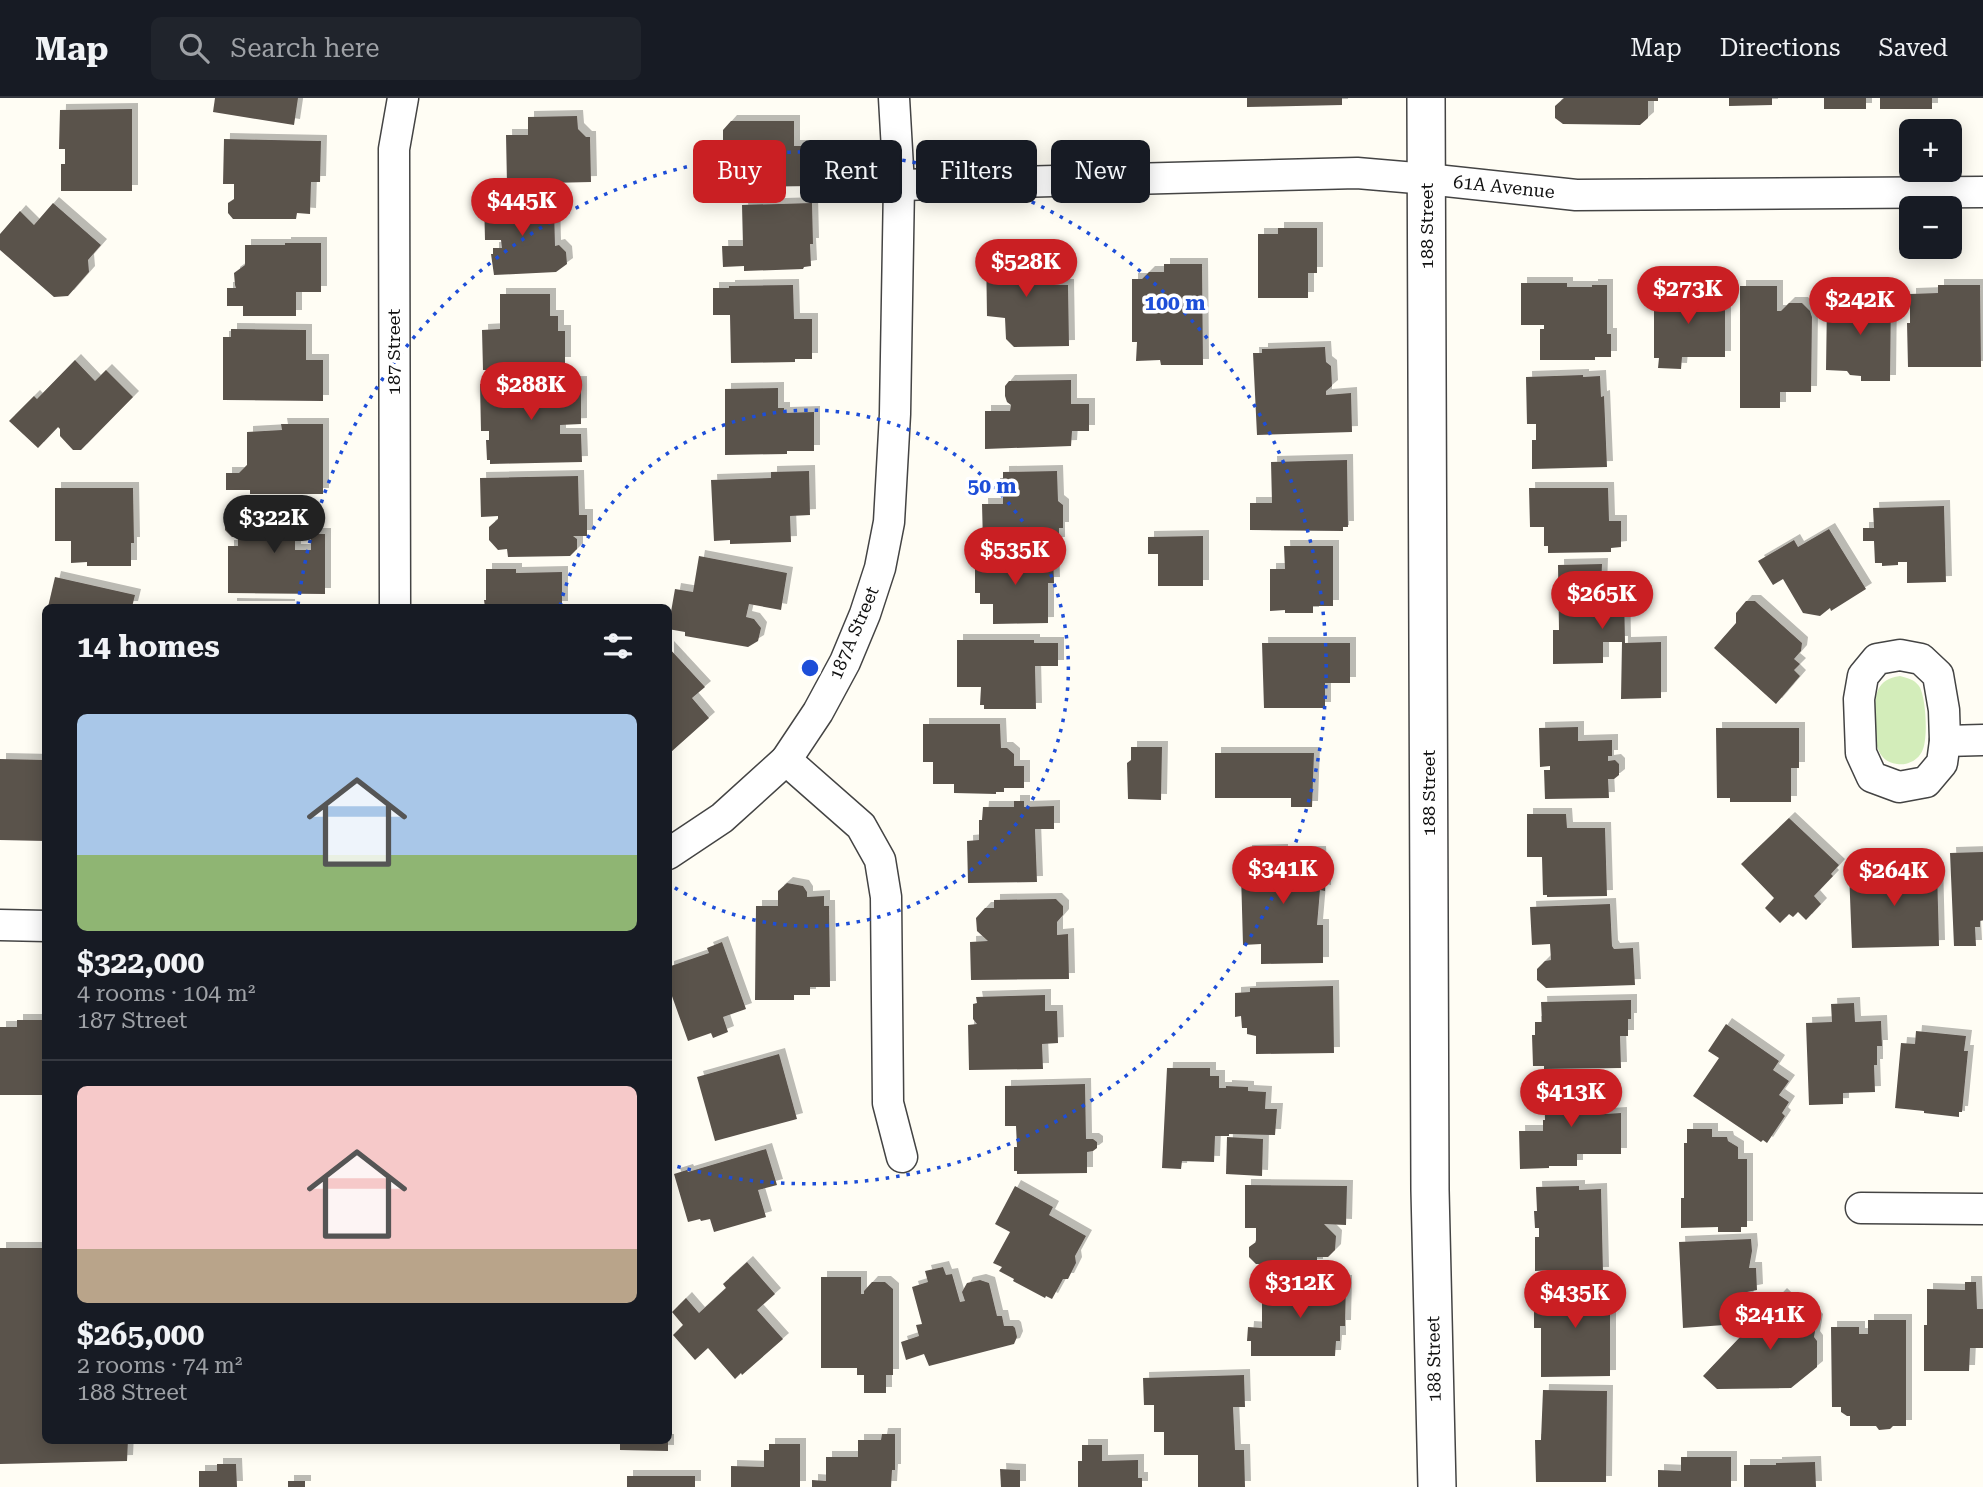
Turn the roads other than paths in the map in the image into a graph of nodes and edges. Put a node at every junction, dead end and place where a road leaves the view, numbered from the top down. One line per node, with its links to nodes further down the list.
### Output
1 (403, 98): 9 (street, 187 Street)
2 (894, 98): 4 (street, 187A Street)
3 (1426, 98): 5 (street, 188 Street)
4 (896, 140)
5 (1427, 179): 6 (street, 61A Avenue); 7 (street, 61A Avenue); 19 (street, 188 Street)
6 (902, 185)
7 (1983, 192)
8 (899, 203): 12 (street, 187A Street)
9 (394, 604)
10 (1983, 740): 11 (street)
11 (1945, 741)
12 (786, 760): 13 (street, 187A Street); 16 (street)
13 (672, 851)
14 (0, 925): 15 (street)
15 (42, 926)
16 (902, 1157)
17 (1861, 1208): 18 (street)
18 (1983, 1209)
19 (1437, 1487)

